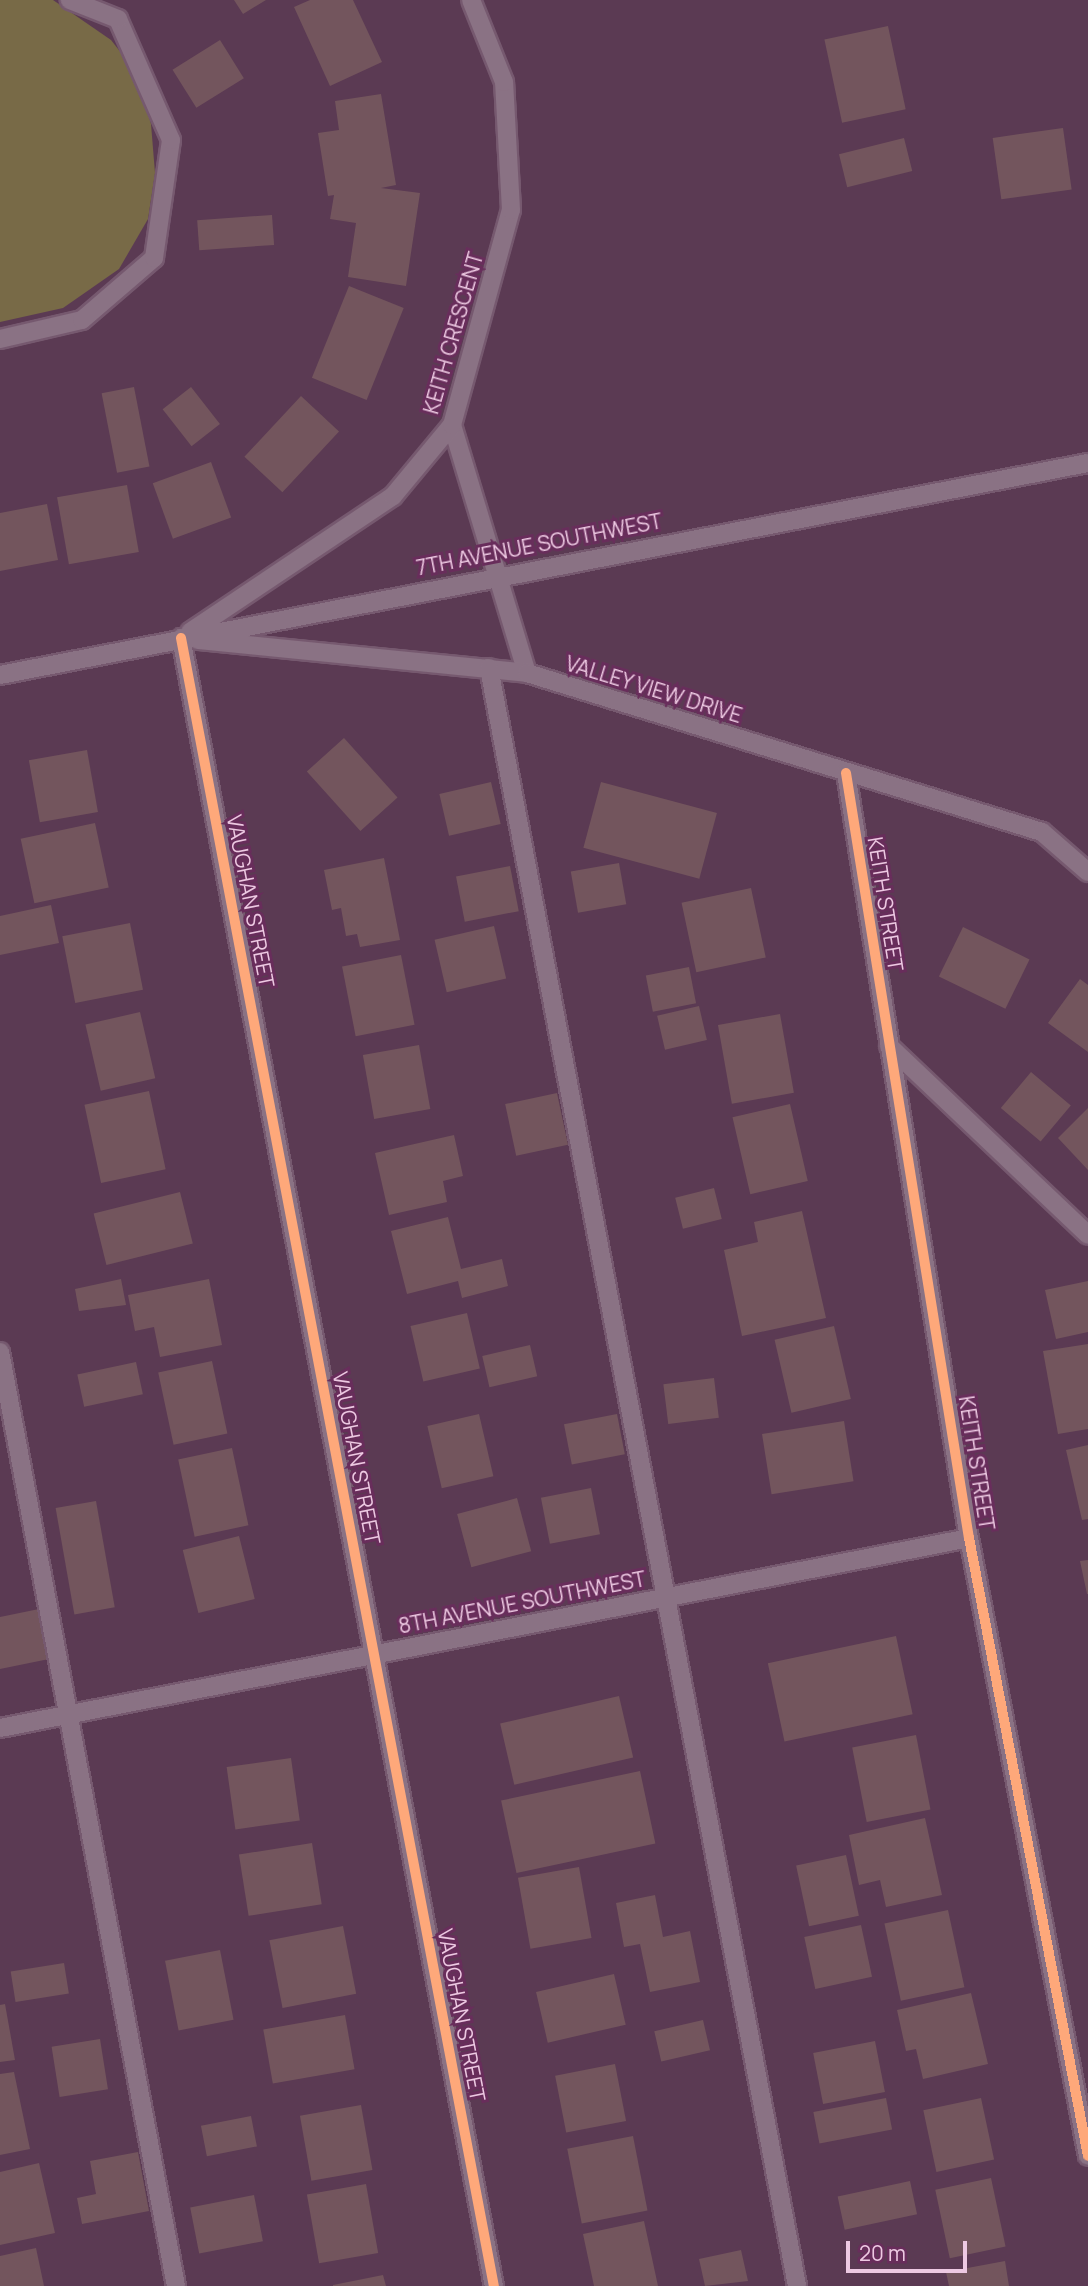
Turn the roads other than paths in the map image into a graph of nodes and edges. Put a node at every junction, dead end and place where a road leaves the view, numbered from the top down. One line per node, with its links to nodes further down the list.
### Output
1 (70, 0): 3 (street)
2 (471, 0): 4 (street, KEITH CRESCENT)
3 (0, 339)
4 (452, 425): 6 (street); 7 (street, KEITH CRESCENT)
5 (1088, 463): 6 (street, 7TH AVENUE SOUTHWEST)
6 (495, 575): 7 (street, 7TH AVENUE SOUTHWEST); 9 (street)
7 (181, 638): 8 (street, VALLEY VIEW DRIVE); 10 (street, 7TH AVENUE SOUTHWEST); 18 (street, VAUGHAN STREET)
8 (489, 668): 9 (street, VALLEY VIEW DRIVE); 17 (street)
9 (527, 673): 11 (street, VALLEY VIEW DRIVE)
10 (0, 675)
11 (846, 773): 12 (street, VALLEY VIEW DRIVE); 13 (street, KEITH STREET)
12 (1088, 873)
13 (889, 1046): 14 (street); 16 (street, KEITH STREET)
14 (1088, 1235)
15 (0, 1352): 19 (street)
16 (970, 1538): 17 (street, 8TH AVENUE SOUTHWEST); 21 (street, KEITH STREET)
17 (664, 1599): 18 (street, 8TH AVENUE SOUTHWEST); 24 (street)
18 (374, 1653): 19 (street, 8TH AVENUE SOUTHWEST); 23 (street, VAUGHAN STREET)
19 (68, 1714): 20 (street, 8TH AVENUE SOUTHWEST); 22 (street)
20 (0, 1728)
21 (1088, 2156)
22 (176, 2286)
23 (494, 2286)
24 (797, 2286)

